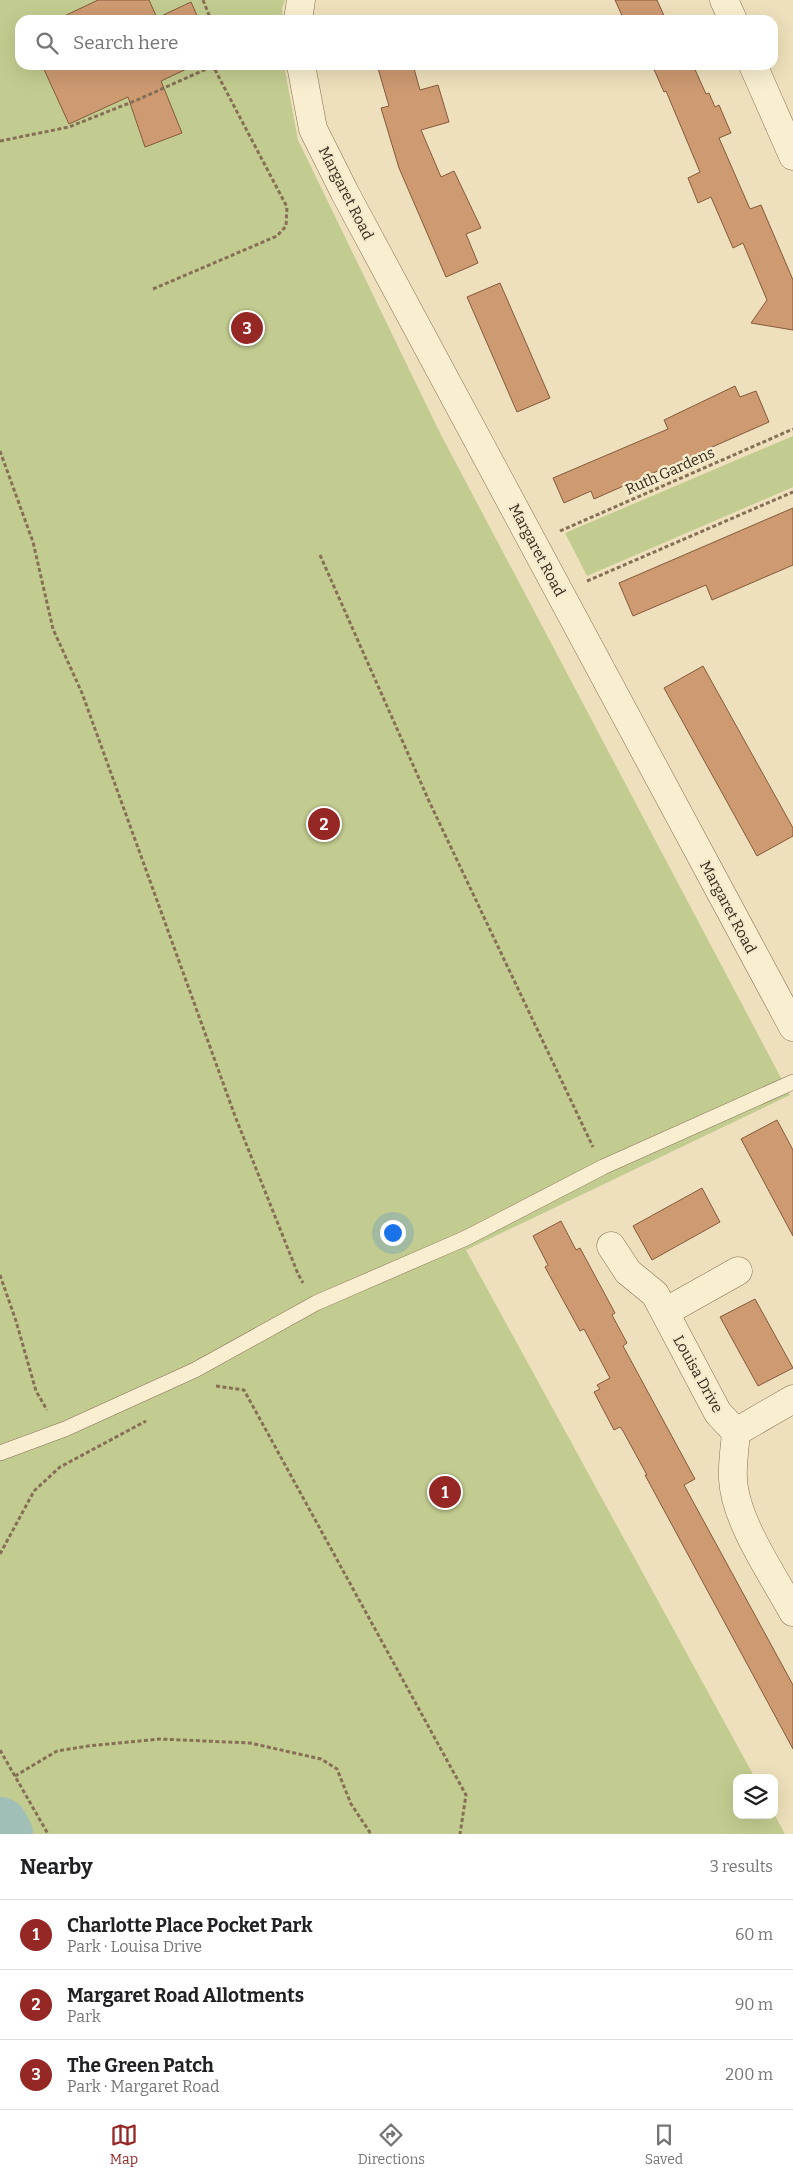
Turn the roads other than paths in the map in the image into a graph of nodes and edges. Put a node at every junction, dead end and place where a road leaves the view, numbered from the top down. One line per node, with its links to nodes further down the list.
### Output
1 (301, 0): 3 (street)
2 (724, 0): 4 (street)
3 (299, 15)
4 (731, 15)
5 (301, 70): 8 (street, Margaret Road)
6 (755, 70): 7 (street)
7 (793, 156)
8 (792, 1023)
9 (793, 1082): 15 (lane)
10 (610, 1246): 12 (street, Louisa Drive)
11 (738, 1270): 12 (street)
12 (665, 1312): 14 (street, Louisa Drive)
13 (793, 1398): 14 (street)
14 (736, 1432): 16 (street)
15 (0, 1453)
16 (793, 1612)

